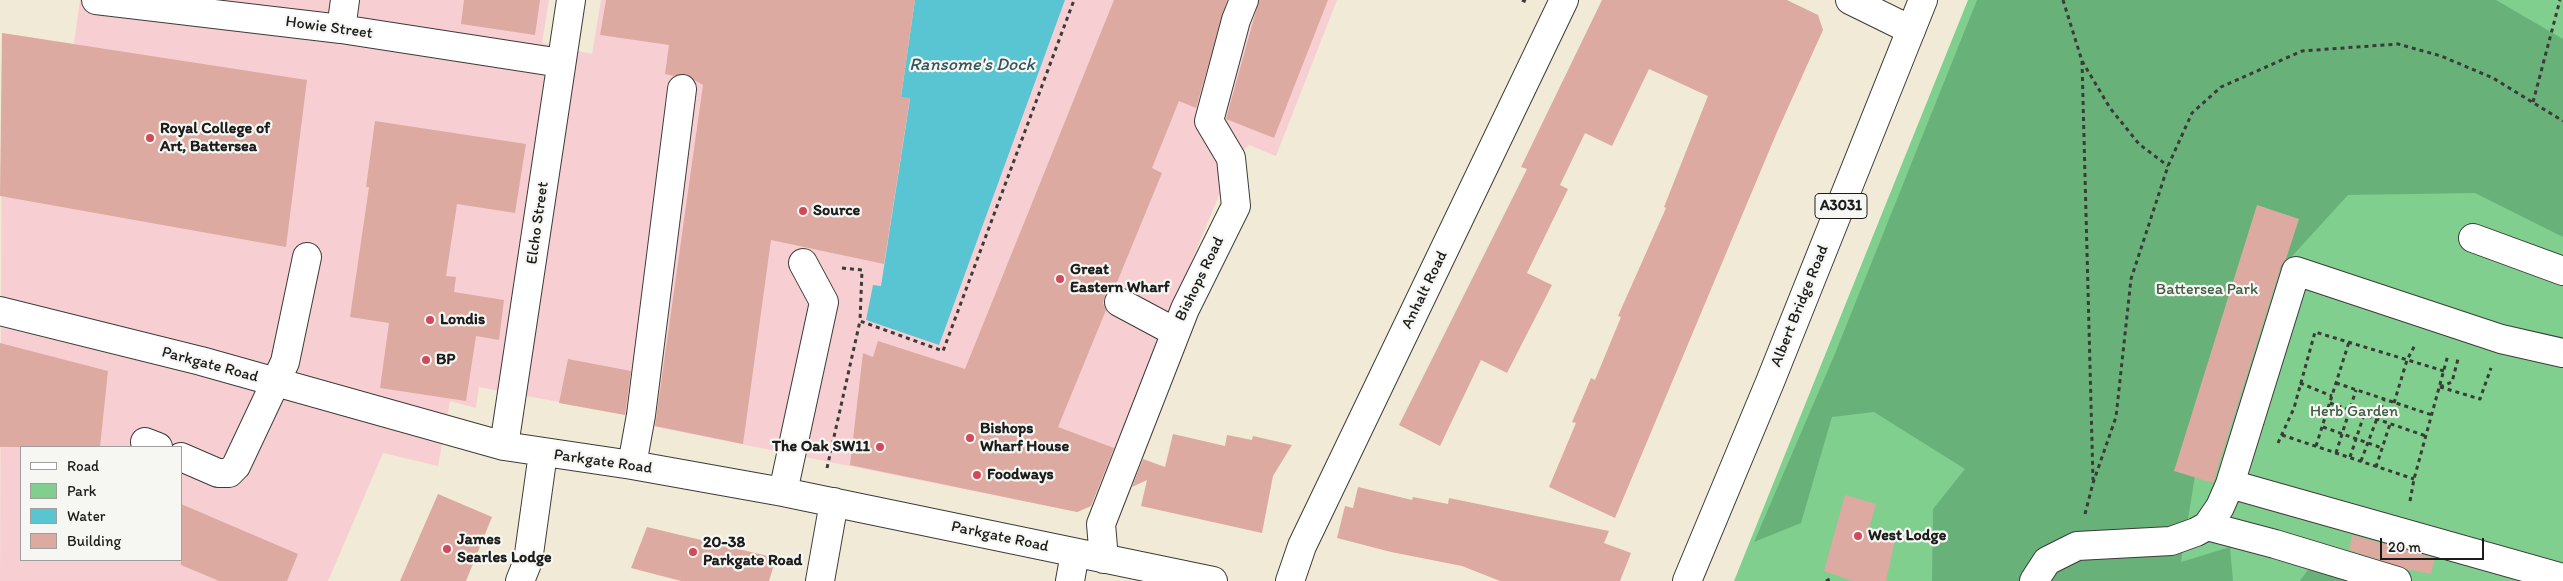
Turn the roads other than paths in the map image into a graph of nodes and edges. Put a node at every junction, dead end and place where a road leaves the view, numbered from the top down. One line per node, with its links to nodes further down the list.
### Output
1 (96, 0): 8 (street, Howie Street)
2 (345, 0): 8 (street)
3 (571, 0): 10 (street, Elcho Street)
4 (1244, 0): 18 (street, Bishops Road)
5 (1564, 0): 36 (street, Anhalt Road)
6 (1850, 0): 9 (street)
7 (1924, 0): 9 (street, A3031)
8 (341, 29): 10 (street, Howie Street)
9 (1911, 30): 37 (street, Albert Bridge Road / A3031)
10 (561, 63): 21 (street, Elcho Street)
11 (682, 89): 24 (street)
12 (2473, 238): 15 (street)
13 (307, 257): 20 (street)
14 (803, 263): 26 (street)
15 (2563, 271)
16 (1119, 302): 18 (street)
17 (0, 311): 20 (street, Parkgate Road)
18 (1175, 332): 30 (street, Bishops Road)
19 (2563, 353): 25 (street)
20 (274, 382): 21 (street, Parkgate Road); 23 (street)
21 (504, 446): 22 (street, Parkgate Road)
22 (543, 453): 24 (street, Parkgate Road); 32 (street)
23 (182, 457)
24 (632, 465): 26 (street, Parkgate Road)
25 (2230, 484): 28 (street); 31 (street)
26 (783, 492): 27 (street, Parkgate Road)
27 (834, 502): 29 (street, Parkgate Road); 33 (street)
28 (2207, 526): 38 (street); 39 (street)
29 (1075, 553): 30 (street, Parkgate Road); 34 (street)
30 (1104, 559): 35 (street, Parkgate Road)
31 (2563, 578)
32 (520, 581)
33 (820, 581)
34 (1070, 581)
35 (1213, 581)
36 (1290, 581)
37 (1687, 581)
38 (2034, 581)
39 (2397, 581)

